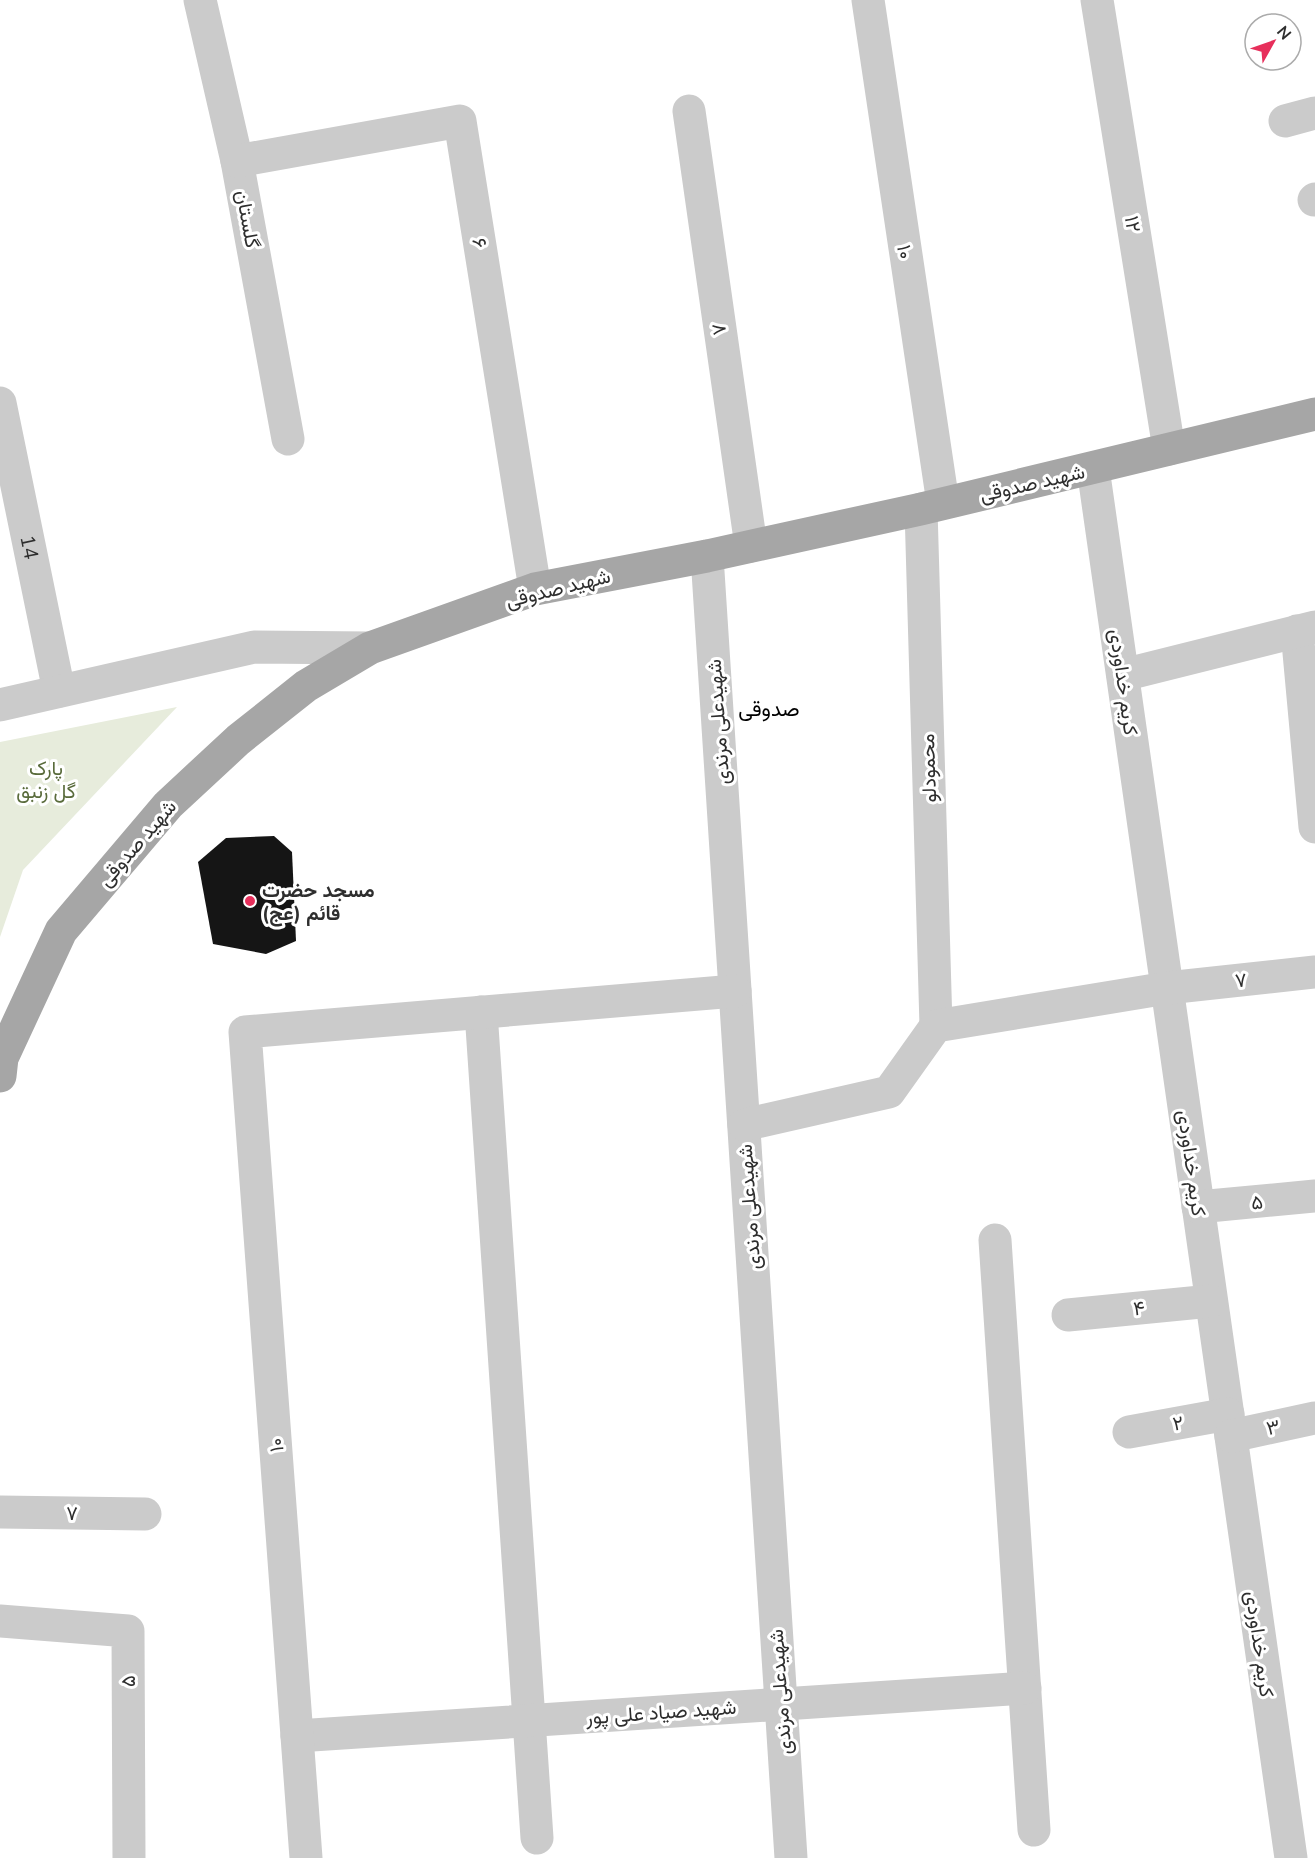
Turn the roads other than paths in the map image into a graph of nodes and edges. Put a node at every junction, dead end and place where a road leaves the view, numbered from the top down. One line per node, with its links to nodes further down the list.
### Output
1 (200, 0): 5 (street, گلستان)
2 (867, 0): 11 (street, ۱۰)
3 (1097, 0): 9 (street, ۱۲)
4 (689, 111): 12 (street, ۸)
5 (237, 161): 8 (street, گلستان); 14 (street, ۶)
6 (0, 403): 18 (street, 14)
7 (1315, 414): 9 (main road, شهید صدوقی)
8 (288, 439)
9 (1169, 449): 10 (main road, شهید صدوقی)
10 (1093, 468): 11 (main road, شهید صدوقی); 17 (street, کریم خداوردی)
11 (932, 506): 12 (main road, شهید صدوقی); 25 (street, محمودلو)
12 (751, 546): 13 (main road, شهید صدوقی)
13 (707, 556): 14 (main road, شهید صدوقی); 23 (street, شهیدعلی مرندی)
14 (535, 589): 16 (main road, شهید صدوقی)
15 (1306, 629): 17 (street); 20 (street)
16 (370, 648): 18 (street); 26 (main road, شهید صدوقی)
17 (1123, 675): 22 (street, کریم خداوردی)
18 (59, 691): 19 (street)
19 (0, 705)
20 (1315, 827)
21 (1315, 972): 22 (street, ۷)
22 (1167, 987): 25 (street, ۷); 29 (street, کریم خداوردی)
23 (735, 991): 24 (street); 27 (street, شهیدعلی مرندی)
24 (481, 1012): 41 (street); 42 (street, ۱۰)
25 (936, 1026): 27 (street)
26 (1, 1064)
27 (744, 1125): 40 (street, شهیدعلی مرندی)
28 (1315, 1196): 29 (street, ۵)
29 (1198, 1207): 31 (street, کریم خداوردی)
30 (995, 1240): 39 (street)
31 (1211, 1301): 32 (street, ۴); 34 (street, کریم خداوردی)
32 (1068, 1315)
33 (1315, 1418): 34 (street, ۳)
34 (1229, 1425): 35 (street, ۲); 48 (street, کریم خداوردی)
35 (1129, 1432)
36 (0, 1512): 37 (street, ۷)
37 (145, 1514)
38 (0, 1621): 45 (street, ۵)
39 (1025, 1688): 40 (street, شهید صیاد علی پور); 43 (street)
40 (781, 1704): 41 (street, شهید صیاد علی پور); 47 (street, شهیدعلی مرندی)
41 (529, 1720): 42 (street, شهید صیاد علی پور); 44 (street)
42 (297, 1736): 46 (street, ۱۰)
43 (1034, 1830)
44 (537, 1838)
45 (129, 1858)
46 (306, 1858)
47 (790, 1858)
48 (1290, 1858)

